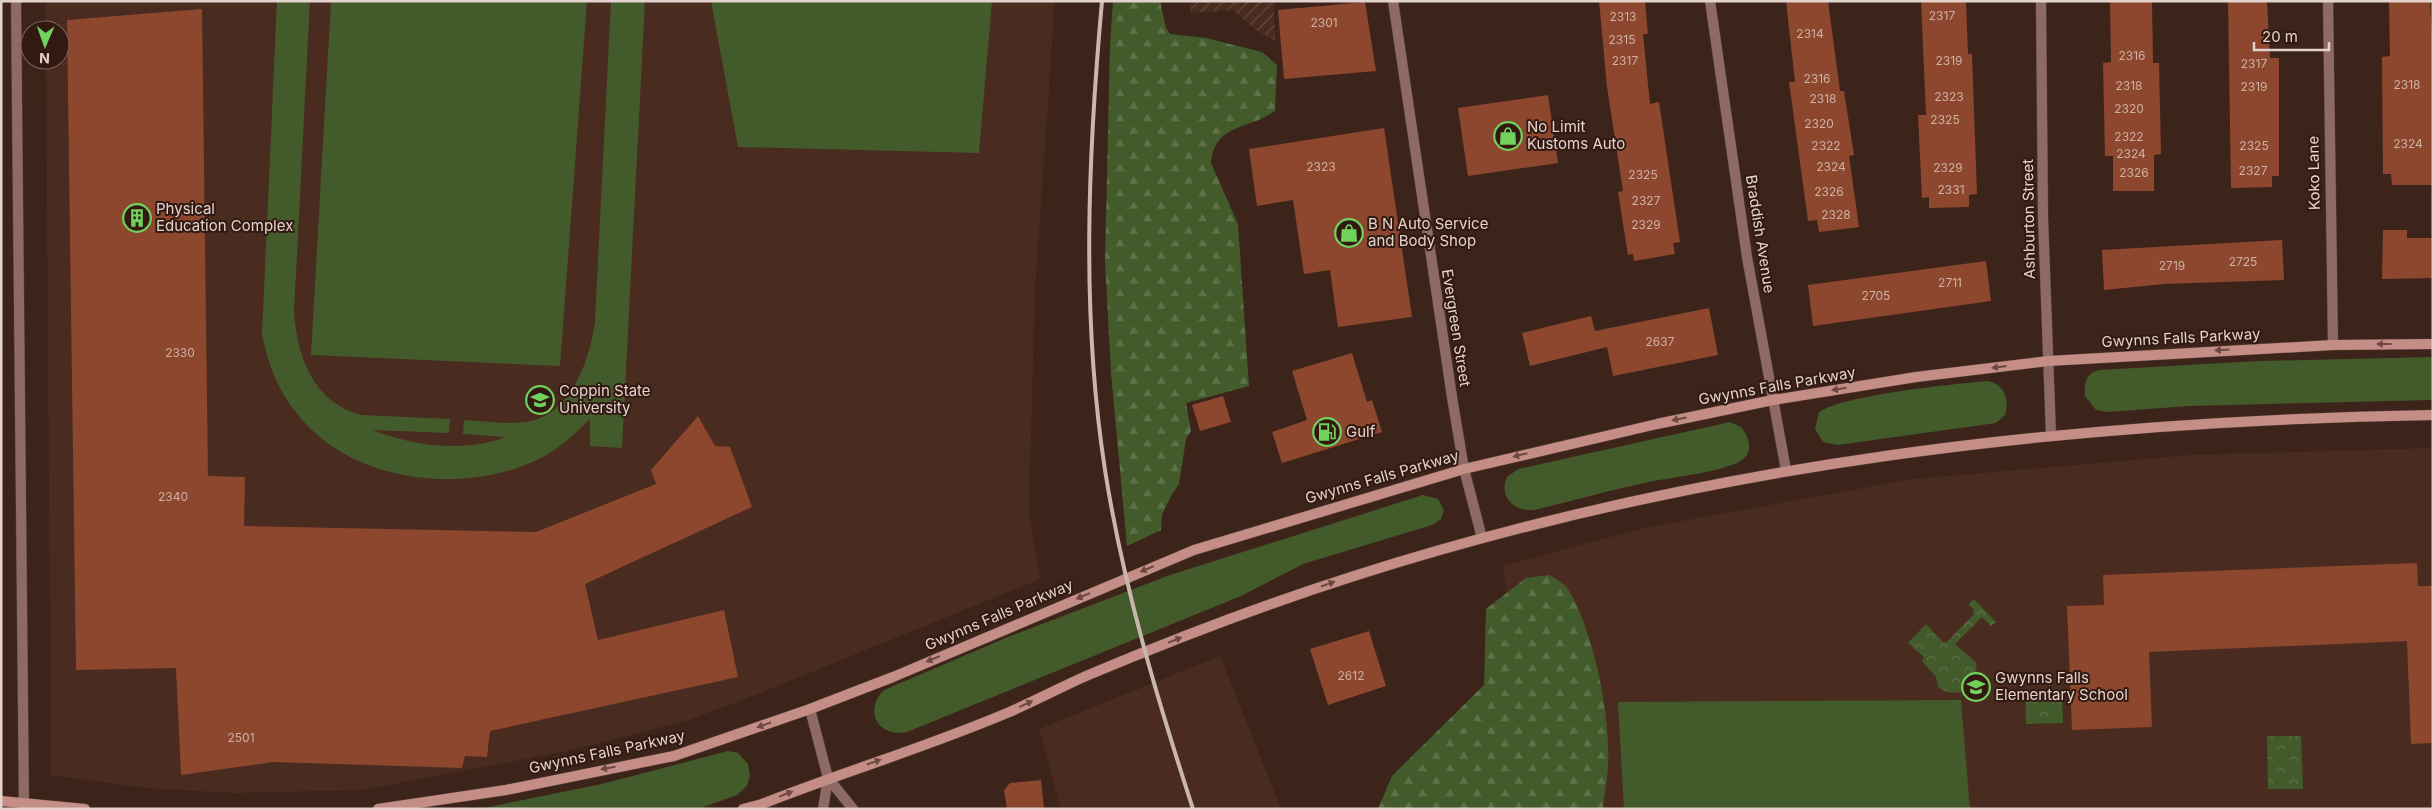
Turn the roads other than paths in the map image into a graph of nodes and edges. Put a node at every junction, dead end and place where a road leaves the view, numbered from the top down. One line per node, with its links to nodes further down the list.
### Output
1 (16, 1): 18 (street)
2 (1392, 1): 12 (street, Evergreen Street)
3 (1710, 1): 9 (street, Braddish Avenue)
4 (2041, 1): 8 (street, Ashburton Street)
5 (2328, 1): 6 (street, Koko Lane)
6 (2333, 344): 7 (main road, Gwynns Falls Parkway, one-way to 6); 8 (main road, Gwynns Falls Parkway, one-way to 8)
7 (2433, 344)
8 (2048, 361): 9 (main road, Gwynns Falls Parkway, one-way to 9); 11 (street, Ashburton Street)
9 (1773, 400): 12 (main road, Gwynns Falls Parkway, one-way to 12); 13 (street, Braddish Avenue)
10 (2433, 415): 11 (main road)
11 (2051, 435): 13 (main road)
12 (1464, 469): 14 (street, Evergreen Street); 15 (main road, Gwynns Falls Parkway, one-way to 15)
13 (1786, 470): 14 (main road)
14 (1482, 538): 16 (main road, one-way to 14)
15 (810, 709): 16 (street); 20 (main road, Gwynns Falls Parkway, one-way to 20)
16 (828, 778): 21 (main road, one-way to 16); 22 (street); 23 (street)
17 (1, 801): 18 (main road)
18 (24, 806): 19 (main road)
19 (85, 809)
20 (378, 809)
21 (743, 809)
22 (823, 809)
23 (852, 809)

